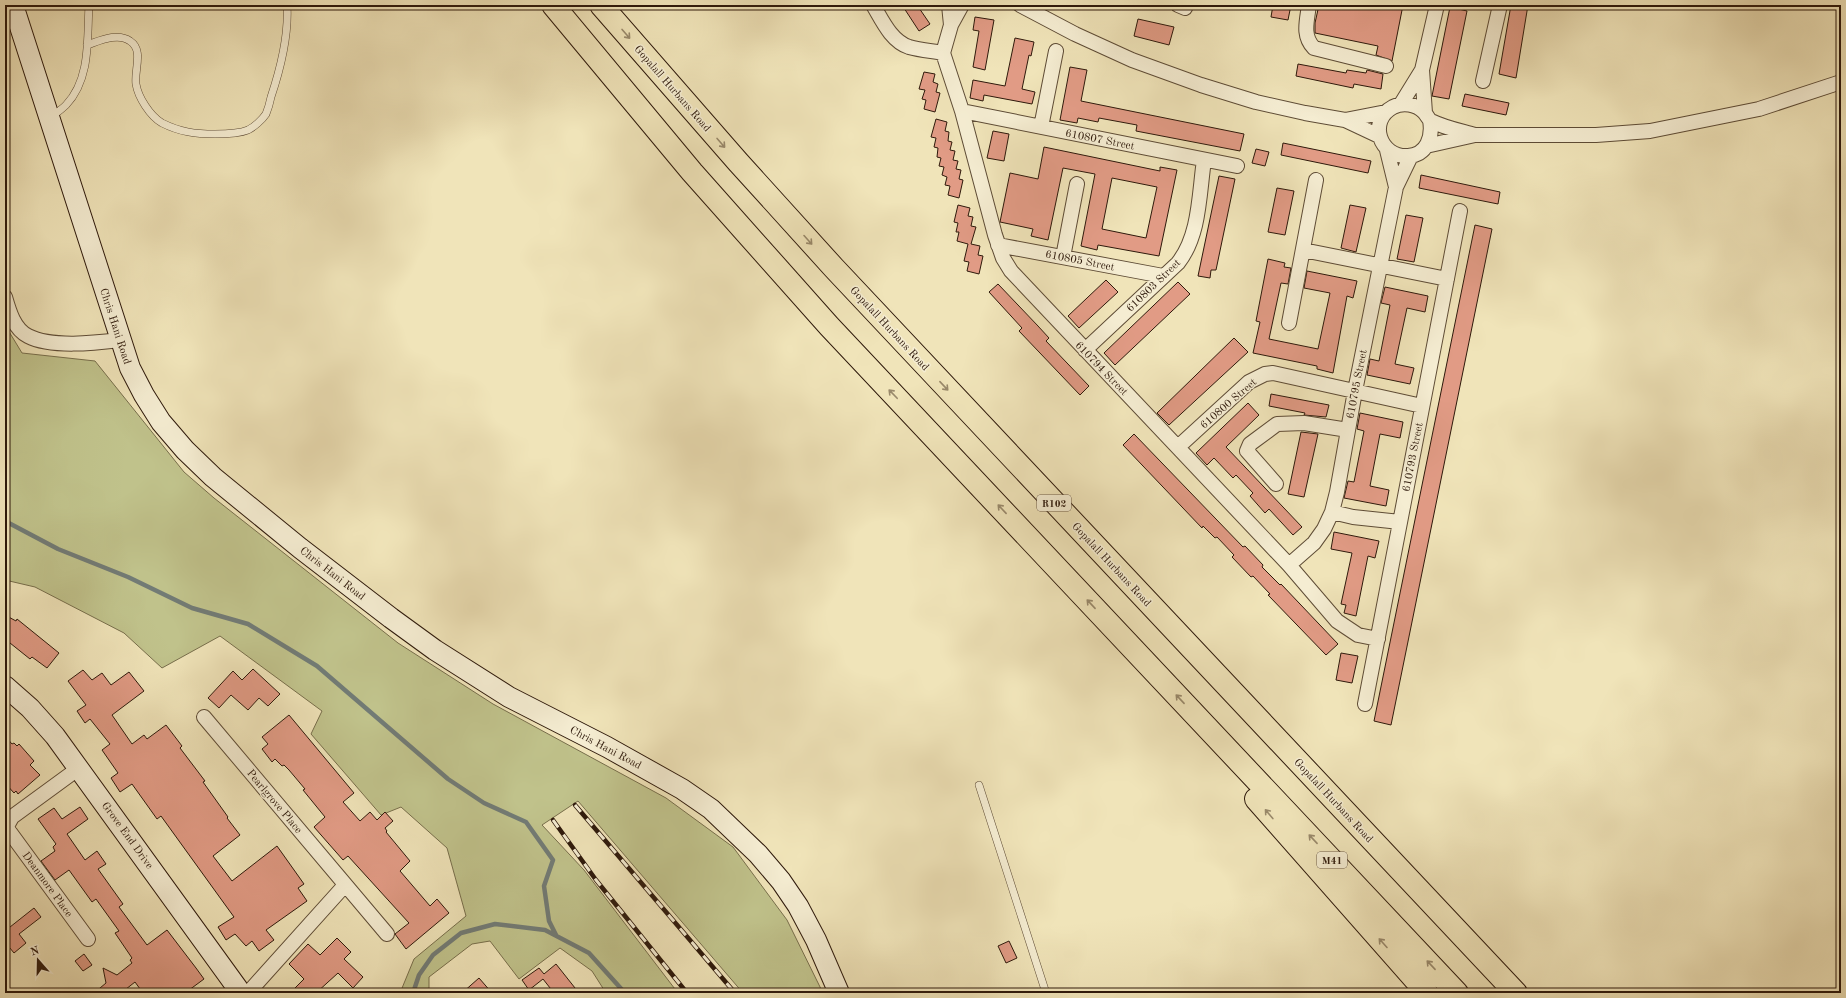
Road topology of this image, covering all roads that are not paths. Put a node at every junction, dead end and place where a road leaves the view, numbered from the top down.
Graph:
1 (13, 5) edge
2 (89, 5) edge
3 (287, 5) edge
4 (553, 5) edge
5 (601, 5) edge
6 (873, 5) edge
7 (949, 5) edge
8 (962, 5) edge
9 (1020, 5) edge
10 (1309, 5) edge
11 (1437, 5) edge
12 (1500, 5) edge
13 (951, 25) junction
14 (87, 45) junction
15 (1056, 51) dead end
16 (943, 53) junction
17 (1386, 66) dead end
18 (1422, 70) junction
19 (1483, 81) dead end
20 (1841, 82) edge
21 (1401, 104) junction
22 (962, 111) junction
23 (1386, 112) junction
24 (1427, 117) junction
25 (50, 118) junction
26 (1345, 120) junction
27 (1041, 127) junction
28 (1379, 136) junction
29 (1475, 136) junction
30 (1426, 146) junction
31 (1387, 150) junction
32 (1411, 156) junction
33 (1204, 160) junction
34 (1238, 166) dead end
35 (1316, 180) dead end
36 (1077, 184) dead end
37 (1396, 187) junction
38 (1460, 211) dead end
39 (998, 245) junction
40 (1303, 250) junction
41 (1063, 257) junction
42 (1379, 266) junction
43 (1163, 276) junction
44 (1447, 279) junction
45 (5, 297) edge
46 (1289, 323) dead end
47 (120, 340) junction
48 (1085, 350) junction
49 (1355, 391) junction
50 (1422, 406) junction
51 (1348, 430) junction
52 (1178, 447) junction
53 (1276, 484) dead end
54 (1332, 512) junction
55 (1400, 522) junction
56 (1289, 565) junction
57 (1378, 639) junction
58 (5, 686) edge
59 (1365, 704) dead end
60 (204, 717) dead end
61 (1206, 727) junction
62 (79, 768) junction
63 (979, 785) dead end
64 (345, 885) junction
65 (387, 934) dead end
66 (88, 939) dead end
67 (241, 993) edge
68 (248, 993) edge
69 (838, 993) edge
70 (1046, 993) edge
71 (1427, 993) edge
72 (1458, 993) edge
73 (1516, 993) edge

1 - 25 street, Chris Hani Road
2 - 14 lane
3 - 14 lane
61 -> 4 highway
5 -> 73 highway, Gopalall Hurbans Road / R102
6 - 16 street
7 - 13 street
8 - 13 street
9 - 26 street
10 - 17 street
11 - 18 street
12 - 19 street
13 - 16 street
14 - 25 lane
15 - 27 street
16 - 22 street, 610794 Street
18 - 21 street
18 - 24 street
20 - 29 street
21 - 23 street
21 - 24 street
22 - 27 street, 610807 Street
22 - 39 street, 610794 Street
23 - 26 street
23 - 28 street
24 - 29 street
24 - 30 street
25 - 47 street, Chris Hani Road
26 - 28 street
27 - 33 street, 610807 Street
28 - 31 street
29 - 30 street
30 - 32 street
31 - 32 street
31 - 37 street
32 - 37 street
33 - 34 street, 610807 Street
33 - 43 street, 610803 Street
35 - 40 street
36 - 41 street
37 - 42 street, 610795 Street
38 - 44 street, 610793 Street
39 - 41 street, 610805 Street
39 - 48 street, 610794 Street
40 - 42 street
40 - 46 street
41 - 43 street, 610805 Street
42 - 44 street
42 - 49 street, 610795 Street
43 - 48 street, 610803 Street
44 - 50 street, 610793 Street
45 - 47 street
47 - 69 street, Chris Hani Road
48 - 52 street, 610794 Street
49 - 50 street, 610800 Street
49 - 51 street, 610795 Street
49 - 52 street, 610800 Street
50 - 55 street, 610793 Street
51 - 53 street
51 - 54 street, 610795 Street
52 - 56 street, 610794 Street
54 - 55 street
54 - 56 street, 610795 Street
55 - 57 street, 610793 Street
56 - 57 street, 610794 Street
57 - 59 street, 610793 Street
58 - 62 street, Grove End Drive
60 - 64 street, Pearlgrove Place
71 -> 61 highway
72 -> 61 highway, M41
62 - 66 street, Deanmore Place
62 - 67 street, Grove End Drive
63 - 70 lane
64 - 65 street, Pearlgrove Place
64 - 68 street

